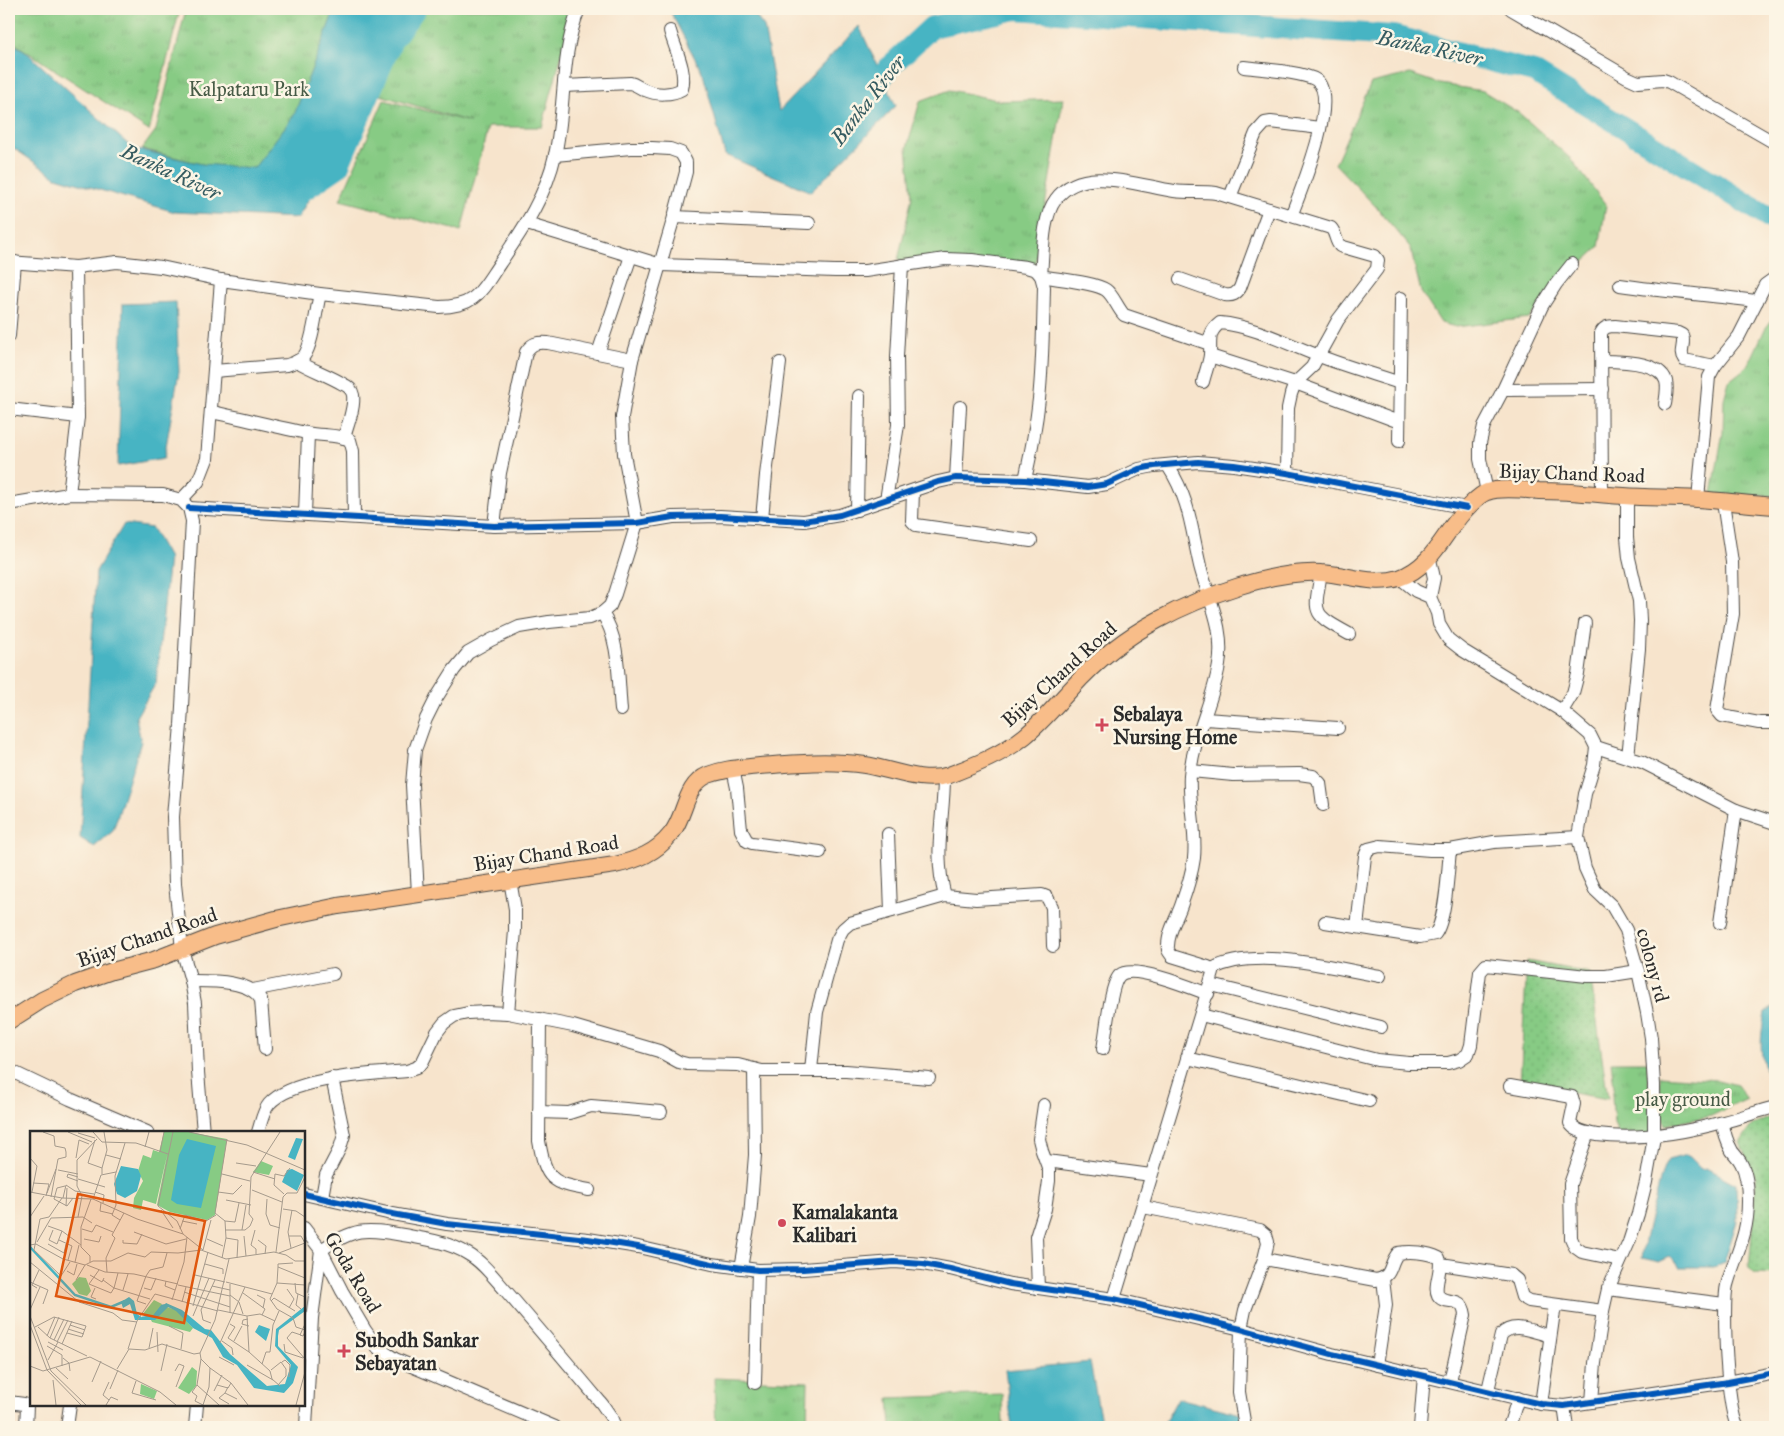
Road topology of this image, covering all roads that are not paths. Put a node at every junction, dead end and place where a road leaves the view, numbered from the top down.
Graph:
1 (579, 9) edge
2 (1512, 9) edge
3 (670, 31) dead end
4 (1244, 67) dead end
5 (564, 86) junction
6 (1320, 128) junction
7 (1775, 144) edge
8 (555, 155) junction
9 (1230, 197) junction
10 (1269, 209) junction
11 (1290, 216) junction
12 (674, 217) junction
13 (809, 223) dead end
14 (527, 224) junction
15 (630, 256) junction
16 (12, 262) edge
17 (1572, 264) dead end
18 (661, 265) junction
19 (902, 265) junction
20 (76, 267) junction
21 (1041, 276) junction
22 (1180, 279) dead end
23 (1775, 279) edge
24 (221, 280) junction
25 (1620, 285) dead end
26 (320, 294) junction
27 (1401, 298) dead end
28 (1757, 301) junction
29 (9, 336) edge
30 (1210, 350) junction
31 (598, 353) junction
32 (1319, 356) junction
33 (632, 360) junction
34 (1602, 361) junction
35 (297, 362) junction
36 (780, 363) dead end
37 (1715, 366) junction
38 (214, 372) junction
39 (1202, 382) dead end
40 (1295, 383) junction
41 (1400, 383) junction
42 (1602, 389) junction
43 (1503, 390) junction
44 (859, 396) dead end
45 (1665, 404) dead end
46 (960, 407) dead end
47 (9, 409) edge
48 (211, 412) junction
49 (78, 418) junction
50 (1400, 422) junction
51 (308, 434) junction
52 (344, 438) junction
53 (1400, 441) dead end
54 (1168, 466) junction
55 (1287, 473) junction
56 (956, 478) junction
57 (1025, 480) junction
58 (913, 491) junction
59 (1487, 492) junction
60 (68, 494) junction
61 (1602, 494) junction
62 (1627, 496) junction
63 (1698, 499) junction
64 (886, 500) junction
65 (1723, 502) junction
66 (9, 504) edge
67 (185, 504) junction
68 (1775, 506) edge
69 (1467, 508) junction
70 (857, 510) junction
71 (305, 514) junction
72 (354, 517) junction
73 (762, 519) junction
74 (637, 522) junction
75 (494, 526) junction
76 (1031, 542) dead end
77 (1430, 559) junction
78 (1321, 573) junction
79 (1400, 578) junction
80 (1209, 597) junction
81 (1430, 597) junction
82 (602, 613) junction
83 (1585, 623) dead end
84 (1349, 634) dead end
85 (621, 710) dead end
86 (1562, 711) junction
87 (1205, 719) junction
88 (1775, 724) edge
89 (1338, 728) dead end
90 (1596, 747) junction
91 (1628, 757) junction
92 (733, 769) junction
93 (1190, 771) junction
94 (944, 777) junction
95 (1323, 805) dead end
96 (1736, 810) junction
97 (1775, 823) edge
98 (888, 834) dead end
99 (1578, 837) junction
100 (1450, 850) junction
101 (820, 852) dead end
102 (510, 880) junction
103 (418, 894) junction
104 (945, 896) junction
105 (891, 911) junction
106 (1325, 922) dead end
107 (1720, 923) dead end
108 (1357, 927) junction
109 (1053, 946) dead end
110 (182, 950) junction
111 (1212, 969) junction
112 (1638, 971) junction
113 (334, 974) dead end
114 (1380, 976) dead end
115 (191, 981) junction
116 (253, 990) junction
117 (1209, 990) junction
118 (508, 1013) junction
119 (1201, 1015) junction
120 (540, 1019) junction
121 (9, 1021) edge
122 (1381, 1027) dead end
123 (265, 1048) dead end
124 (1103, 1049) dead end
125 (1187, 1058) junction
126 (754, 1069) junction
127 (9, 1070) edge
128 (811, 1070) junction
129 (332, 1078) junction
130 (929, 1078) dead end
131 (1510, 1086) dead end
132 (1370, 1100) dead end
133 (1044, 1105) dead end
134 (1775, 1107) edge
135 (540, 1112) junction
136 (661, 1112) dead end
137 (1723, 1123) junction
138 (145, 1131) edge
139 (203, 1131) edge
140 (258, 1131) edge
141 (1588, 1133) junction
142 (1654, 1136) junction
143 (1047, 1161) junction
144 (1151, 1175) junction
145 (589, 1190) dead end
146 (305, 1194) edge
147 (322, 1197) junction
148 (1143, 1207) junction
149 (305, 1229) edge
150 (321, 1250) junction
151 (1264, 1258) junction
152 (1620, 1260) junction
153 (1441, 1264) junction
154 (741, 1268) junction
155 (758, 1270) junction
156 (1383, 1279) junction
157 (310, 1282) edge
158 (1038, 1288) junction
159 (1608, 1289) junction
160 (1114, 1299) junction
161 (1724, 1304) junction
162 (1555, 1305) junction
163 (1603, 1311) junction
164 (1241, 1329) junction
165 (1550, 1336) junction
166 (306, 1364) edge
167 (1378, 1365) junction
168 (1775, 1373) edge
169 (1424, 1375) junction
170 (1450, 1381) junction
171 (1728, 1382) junction
172 (755, 1383) dead end
173 (1488, 1390) junction
174 (1518, 1398) junction
175 (9, 1402) edge
176 (1592, 1402) junction
177 (1541, 1404) junction
178 (70, 1406) edge
179 (197, 1406) edge
180 (1564, 1406) junction
181 (26, 1427) edge
182 (67, 1427) edge
183 (195, 1427) edge
184 (306, 1427) edge
185 (555, 1427) edge
186 (615, 1427) edge
187 (1245, 1427) edge
188 (1420, 1427) edge
189 (1508, 1427) edge
190 (1567, 1427) edge
191 (1738, 1427) edge

1 - 5 street
2 - 7 street
3 - 5 street
4 - 6 street
5 - 8 street
6 - 9 street
6 - 11 street
8 - 12 street
8 - 14 street
9 - 10 street
9 - 21 street
10 - 11 street
10 - 22 street
11 - 32 street
12 - 13 street
12 - 18 street
14 - 15 street
14 - 26 street
15 - 18 street
15 - 31 street
16 - 20 street
16 - 29 street
17 - 43 street
18 - 19 street
18 - 33 street
19 - 21 street
19 - 64 street
20 - 24 street
20 - 49 street
21 - 30 street
21 - 57 street
23 - 28 street
24 - 26 street
24 - 38 street
25 - 28 street
26 - 35 street
27 - 41 street
28 - 37 street
30 - 32 street
30 - 39 street
30 - 40 street
31 - 33 street
31 - 75 street
32 - 40 street
32 - 41 street
33 - 74 street
34 - 37 street
34 - 42 street
34 - 45 street
35 - 38 street
35 - 52 street
36 - 73 street
37 - 63 street
38 - 48 street
40 - 50 street
40 - 55 street
41 - 50 street
42 - 43 street
42 - 61 street
43 - 59 street
44 - 70 street
46 - 56 street
47 - 49 street
48 - 51 street
48 - 67 street
49 - 60 street
50 - 53 street
51 - 52 street
51 - 71 street
52 - 72 street
54 - 55 street
54 - 57 street
54 - 80 street
55 - 69 street
56 - 57 street
56 - 58 street
58 - 64 street
58 - 76 street
59 - 61 main road, Bijay Chand Road
59 - 69 main road, Bijay Chand Road
60 - 66 street
60 - 67 street
61 - 62 main road, Bijay Chand Road
62 - 63 main road, Bijay Chand Road
62 - 91 street
63 - 65 main road, Bijay Chand Road
64 - 70 street
65 - 68 main road, Bijay Chand Road
65 - 88 street
67 - 71 street
67 - 110 street
69 - 77 main road, Bijay Chand Road
70 - 73 street
71 - 72 street
72 - 75 street
73 - 74 street
74 - 75 street
74 - 82 street
77 - 79 main road, Bijay Chand Road
77 - 81 street
78 - 79 main road, Bijay Chand Road
78 - 80 main road, Bijay Chand Road
78 - 84 street
79 - 81 street
80 - 87 street
80 - 94 main road, Bijay Chand Road
81 - 86 street
82 - 85 street
82 - 103 street
83 - 86 street
86 - 90 street
87 - 89 street
87 - 93 street
90 - 91 street
90 - 99 street, colony rd
91 - 96 street
92 - 94 main road, Bijay Chand Road
92 - 101 street
92 - 102 main road, Bijay Chand Road
93 - 95 street
93 - 111 street
94 - 104 street
96 - 97 street
96 - 107 street
98 - 105 street
99 - 100 street
99 - 112 street, colony rd
100 - 108 street
100 - 108 street
102 - 103 main road, Bijay Chand Road
102 - 118 street
103 - 110 main road, Bijay Chand Road
104 - 105 street
104 - 109 street
105 - 128 street
106 - 108 street
110 - 115 street
110 - 121 main road, Bijay Chand Road
111 - 114 street
111 - 117 street
112 - 119 street
112 - 142 street, colony rd
113 - 116 street
115 - 116 street
115 - 139 street
116 - 123 street
117 - 119 street
117 - 122 street
117 - 124 street
118 - 120 street
118 - 129 street
119 - 125 street
120 - 126 street
120 - 135 street
125 - 132 street
125 - 144 street
126 - 128 street
126 - 154 street
127 - 138 street
128 - 130 street
129 - 140 street
129 - 147 street
131 - 141 street
133 - 143 street
134 - 137 street
135 - 136 street
135 - 145 street
137 - 142 street
137 - 161 street
141 - 142 street
141 - 152 street
142 - 152 street, colony rd
143 - 144 street
143 - 158 street
144 - 148 street
146 - 147 street
147 - 154 street
148 - 151 street
148 - 160 street
149 - 150 street, Goda Road
150 - 157 street
150 - 185 street, Goda Road
150 - 186 street
151 - 156 street
151 - 164 street
152 - 159 street, colony rd
153 - 156 street
153 - 162 street
153 - 170 street
154 - 155 street
155 - 158 street
155 - 172 street
156 - 167 street
157 - 166 street
158 - 160 street
159 - 161 street
159 - 163 street, colony rd
160 - 164 street
161 - 171 street
162 - 163 street
162 - 165 street
163 - 176 street, colony rd
164 - 167 street
164 - 187 street
165 - 173 street
165 - 177 street
166 - 184 street
167 - 169 street
168 - 171 street
169 - 170 street
169 - 188 street
170 - 173 street
171 - 176 street
171 - 191 street
173 - 174 street
174 - 177 street
174 - 189 street
175 - 181 street
176 - 180 street
177 - 180 street
178 - 182 street
179 - 183 street
180 - 190 street

